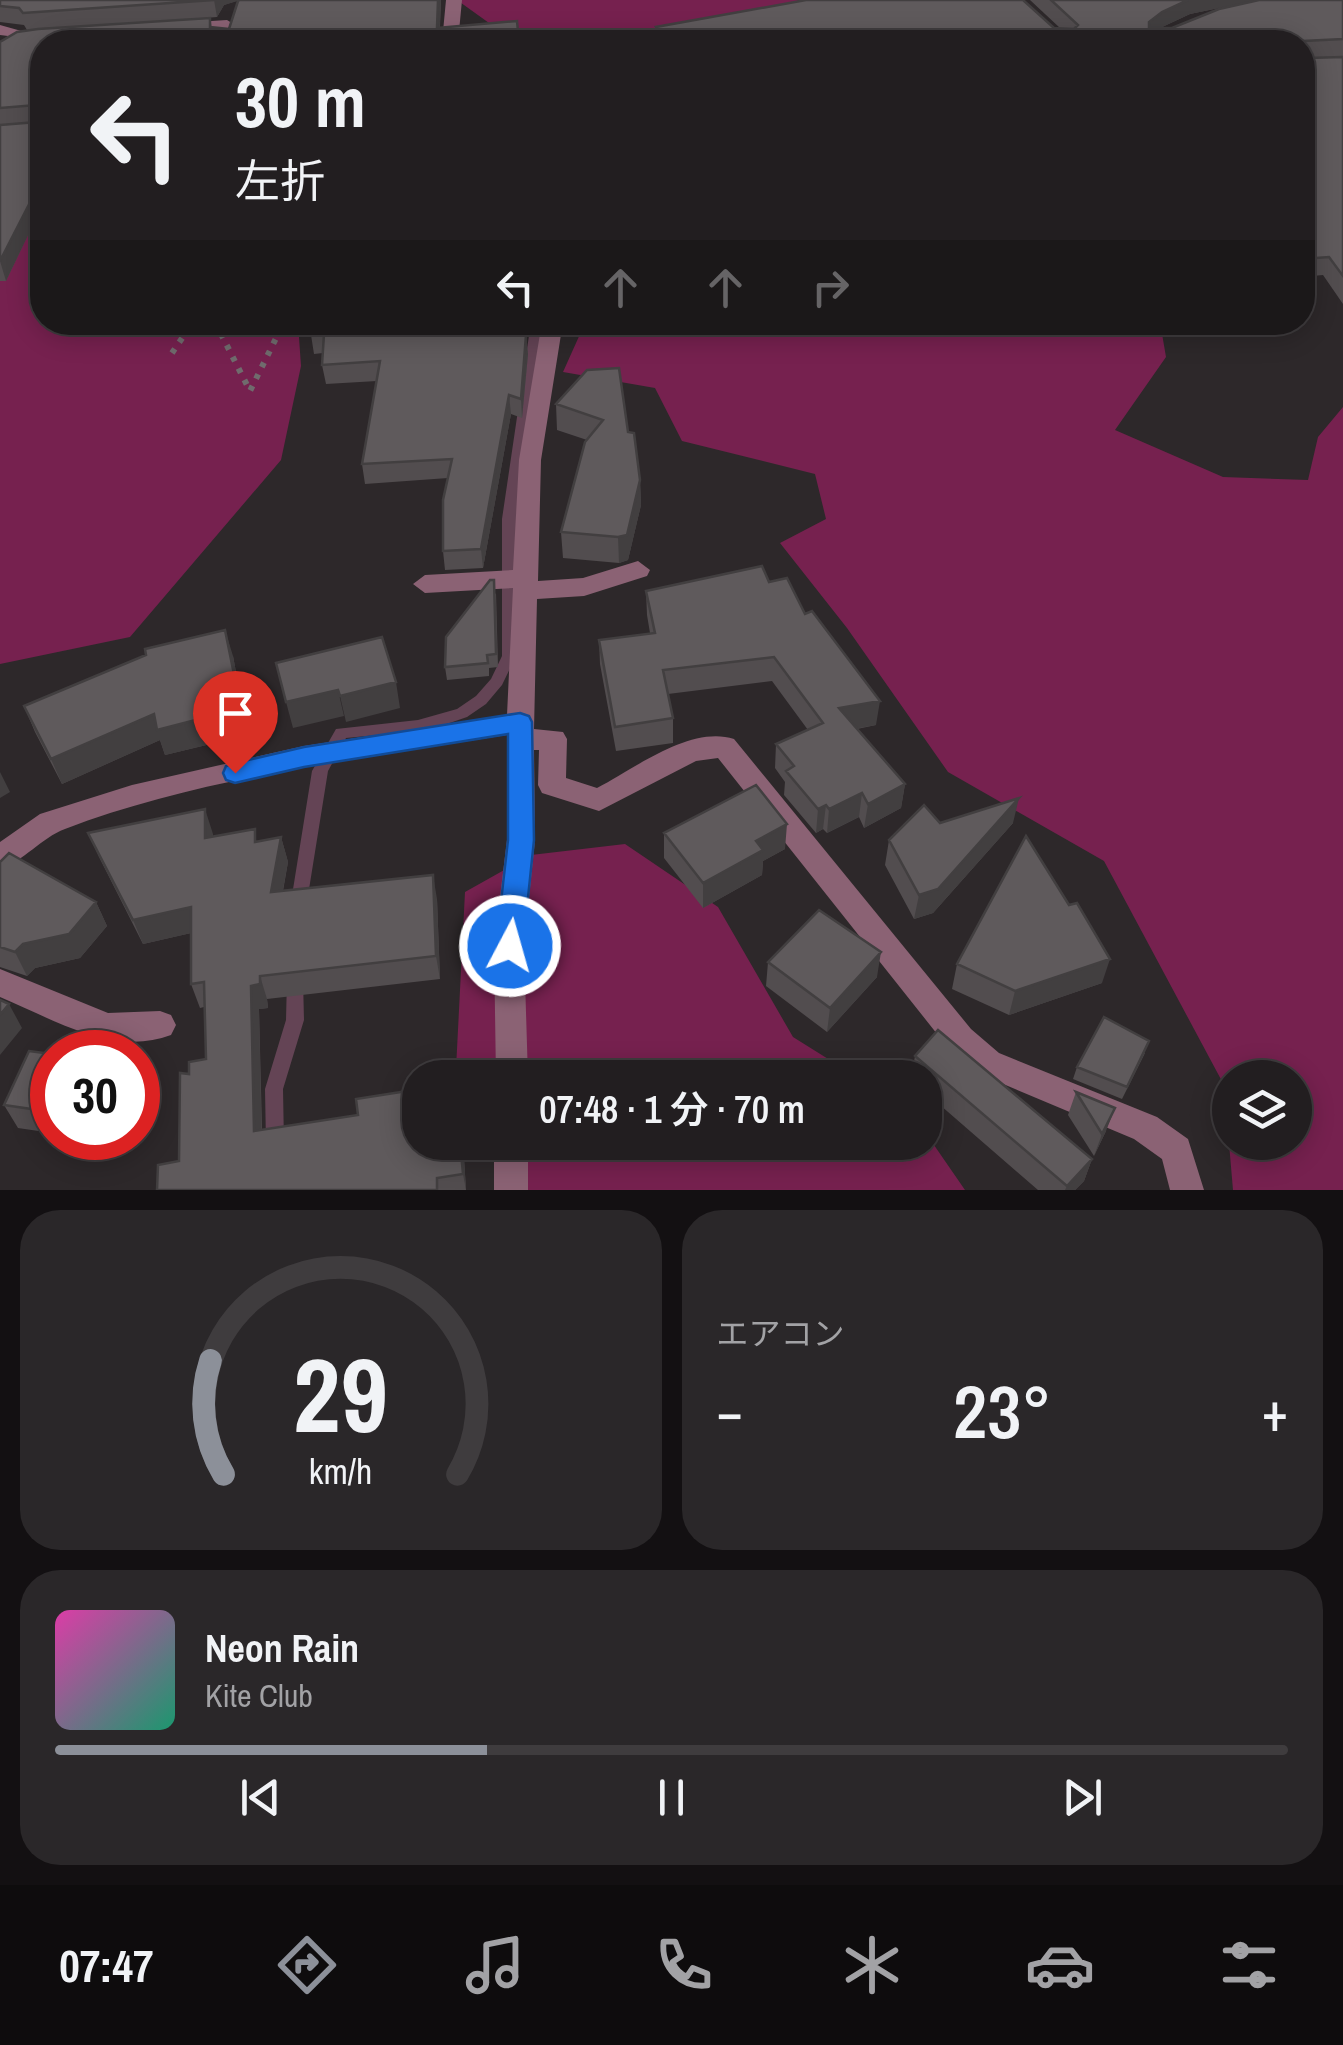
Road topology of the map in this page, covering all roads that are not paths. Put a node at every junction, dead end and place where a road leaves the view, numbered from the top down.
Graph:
1 (454, 0) edge
2 (228, 27) edge
3 (170, 29) edge
4 (0, 30) edge
5 (451, 30) edge
6 (30, 39) edge
7 (16, 40) junction
8 (0, 54) edge
9 (550, 335) edge
10 (638, 570) dead end
11 (425, 584) dead end
12 (528, 585) junction
13 (520, 731) junction
14 (0, 857) edge
15 (0, 982) edge
16 (160, 1025) dead end
17 (512, 1060) edge
18 (511, 1160) edge
19 (511, 1190) edge
20 (1187, 1190) edge

1 - 5 street
2 - 3 street
4 - 7 street
6 - 7 street
7 - 8 street
9 - 12 street
10 - 12 street
11 - 12 street
12 - 13 street
13 - 14 street
13 - 17 street
13 - 20 street
15 - 16 street
18 - 19 street

